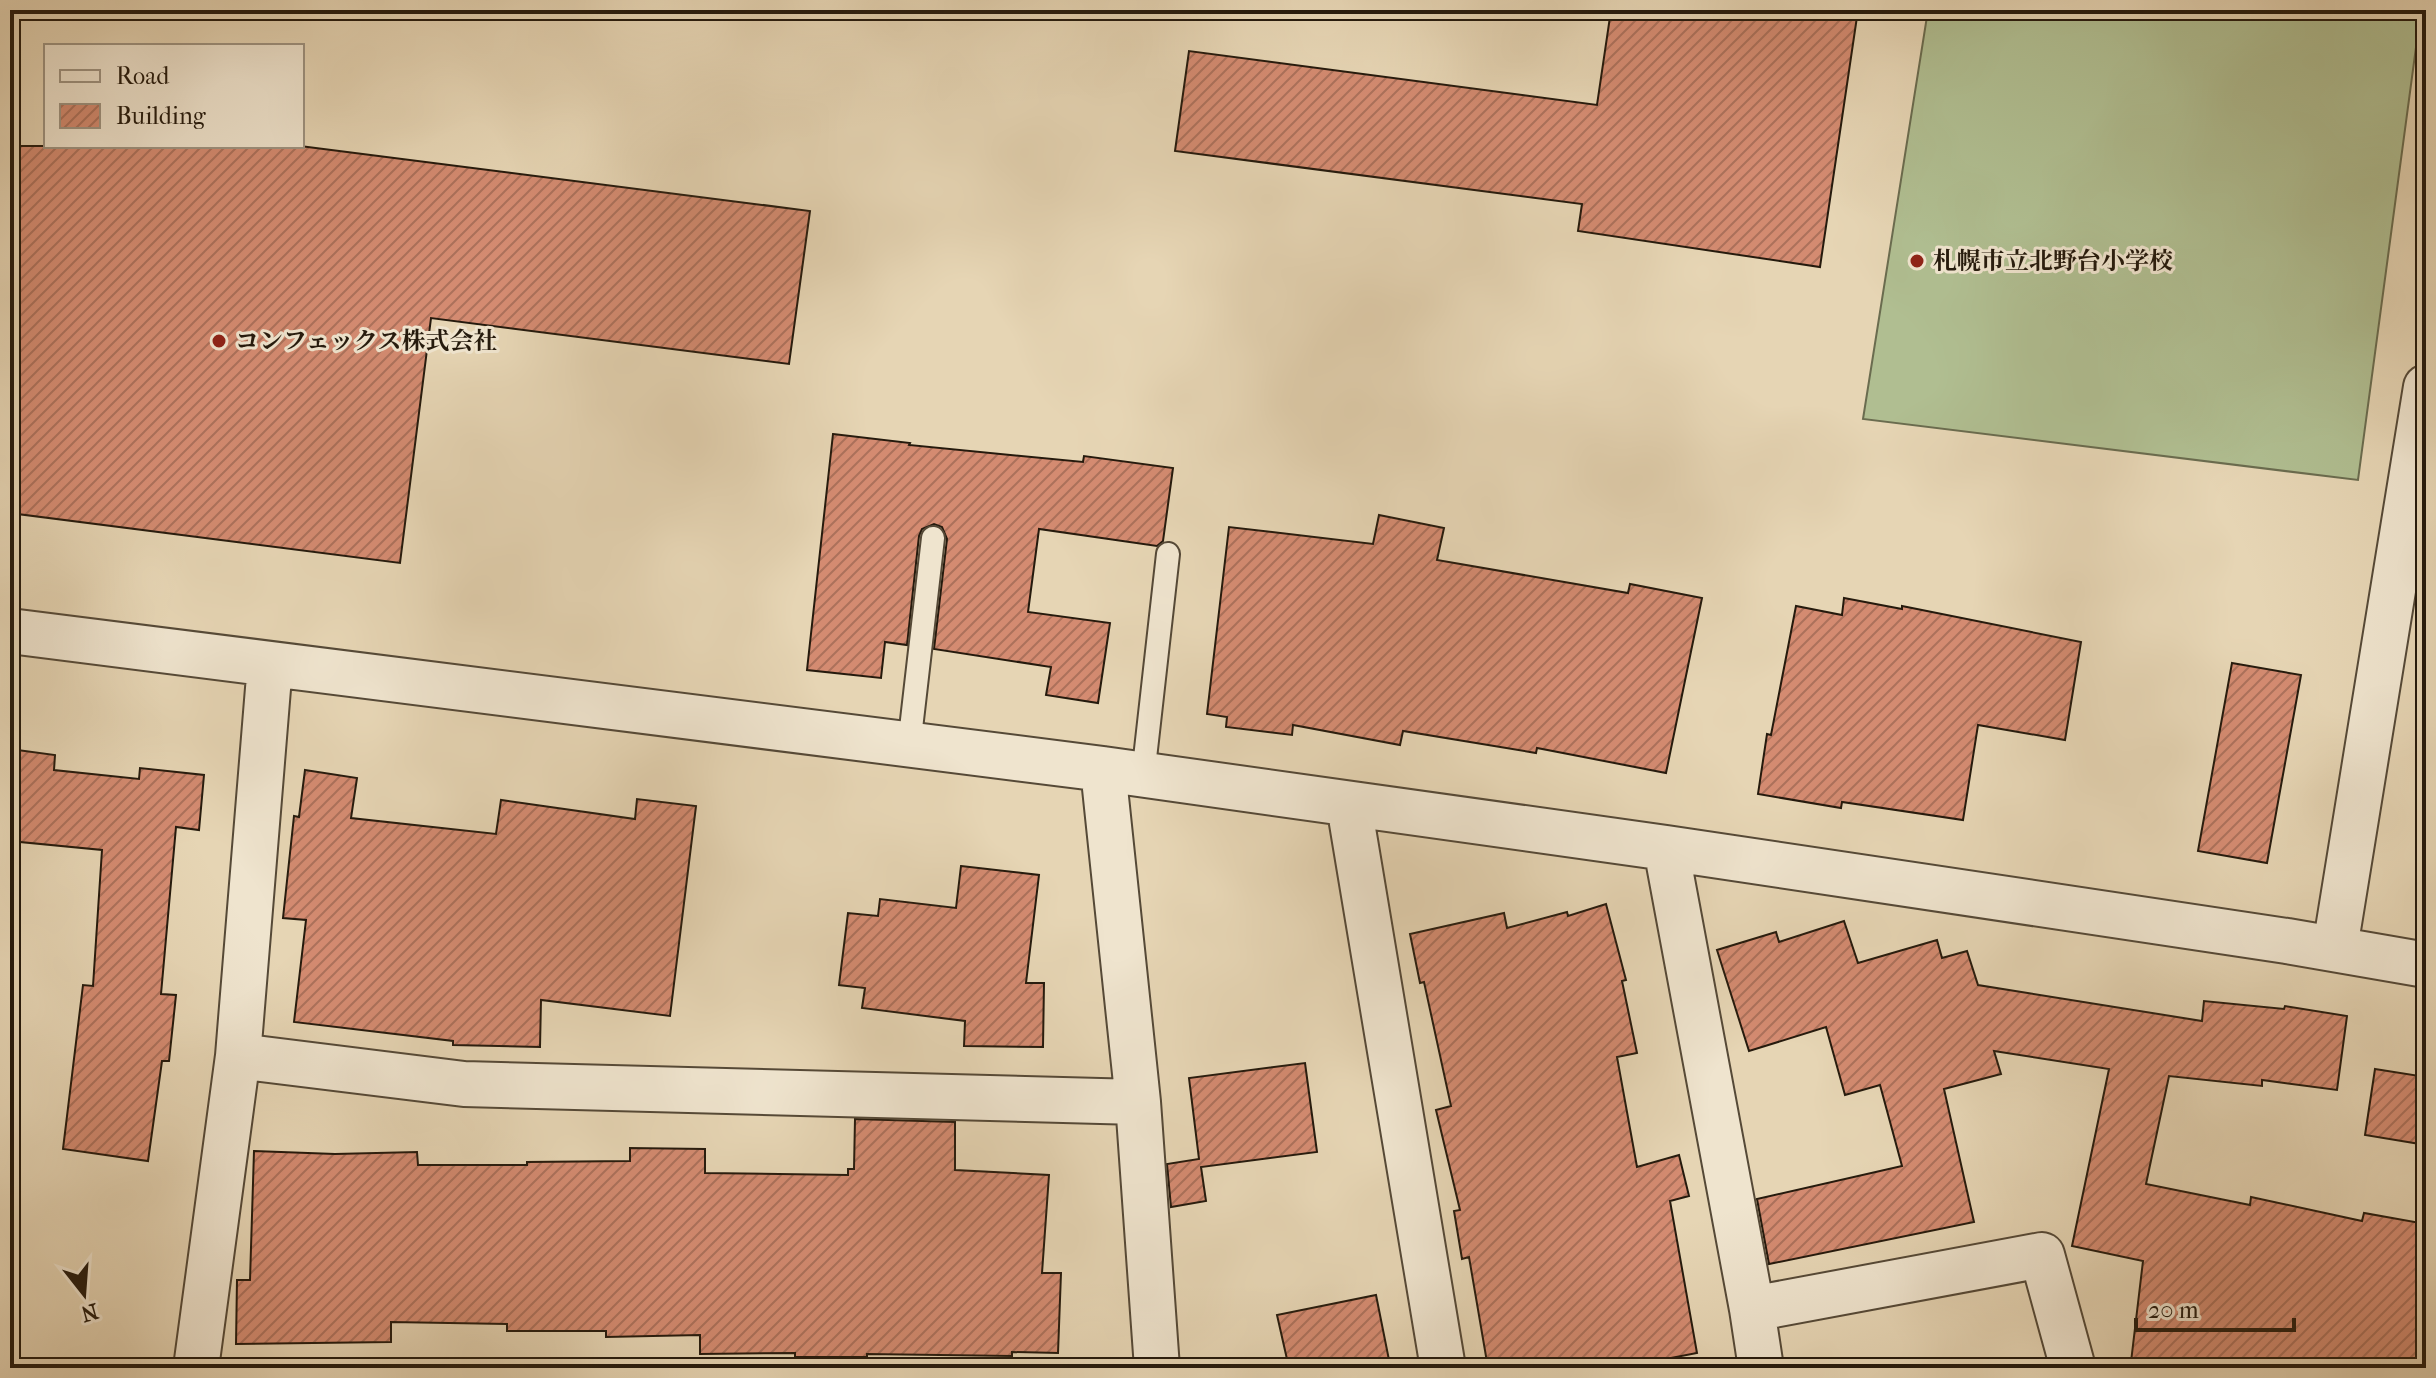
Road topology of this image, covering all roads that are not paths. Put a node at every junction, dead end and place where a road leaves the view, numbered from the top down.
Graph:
1 (2426, 387) edge
2 (933, 538) dead end
3 (1168, 554) dead end
4 (10, 631) edge
5 (270, 664) junction
6 (909, 746) junction
7 (1123, 772) junction
8 (1349, 805) junction
9 (1666, 848) junction
10 (2335, 948) junction
11 (2426, 965) edge
12 (238, 1056) junction
13 (1138, 1102) junction
14 (1752, 1309) junction
15 (196, 1368) edge
16 (1157, 1368) edge
17 (1443, 1368) edge
18 (1761, 1368) edge
19 (2073, 1368) edge

1 - 10 street
2 - 6 lane
3 - 7 lane
4 - 5 street
5 - 6 street
5 - 12 street
6 - 7 street
7 - 8 street
7 - 13 street
8 - 9 street
8 - 17 street
9 - 10 street
9 - 14 street
10 - 11 street
12 - 13 street
12 - 15 street
13 - 16 street
14 - 18 street
14 - 19 street

